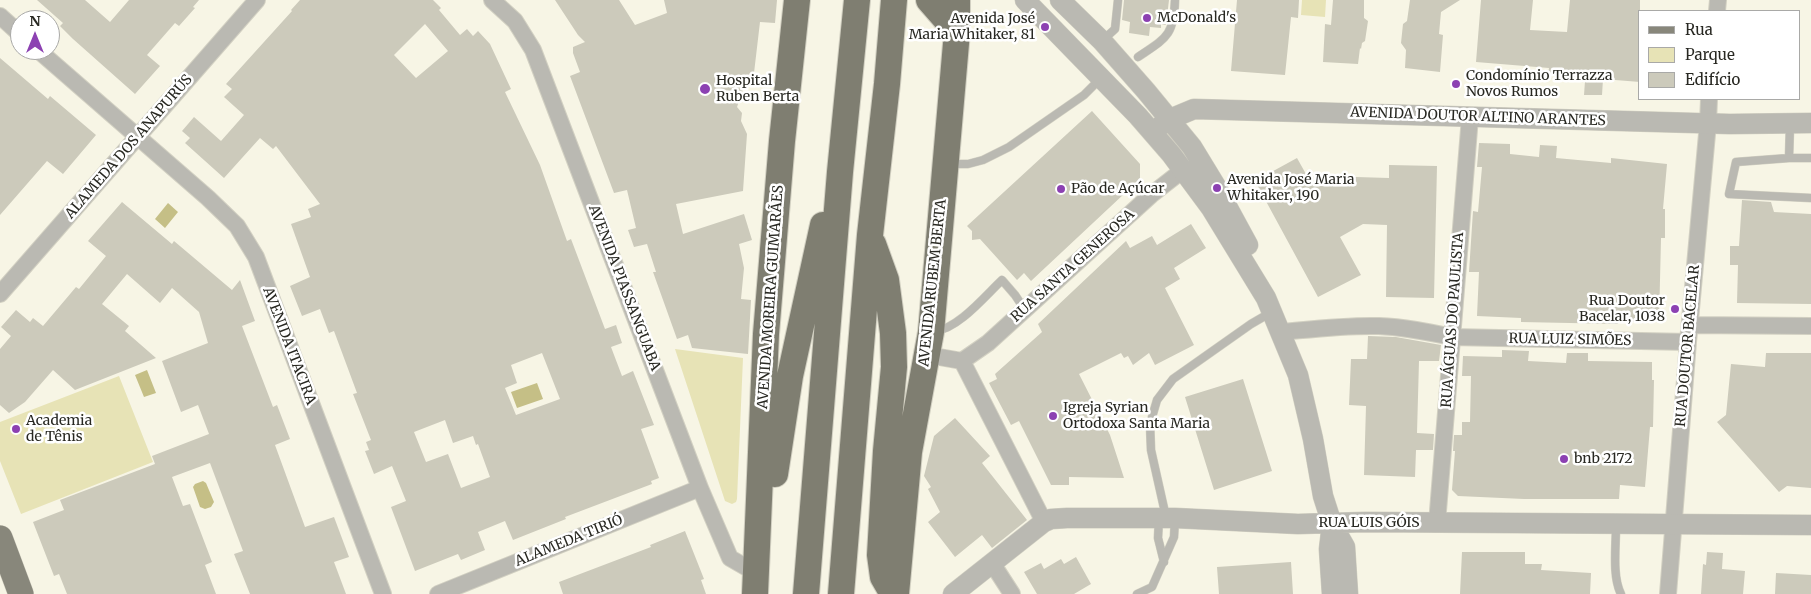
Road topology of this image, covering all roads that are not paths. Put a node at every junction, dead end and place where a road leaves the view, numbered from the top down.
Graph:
1 (257, 0) edge
2 (492, 0) edge
3 (857, 0) edge
4 (894, 0) edge
5 (929, 0) edge
6 (957, 0) edge
7 (1025, 0) edge
8 (1060, 0) edge
9 (1118, 0) edge
10 (1175, 0) edge
11 (800, 3) edge
12 (0, 16) edge
13 (10, 25) edge
14 (957, 32) junction
15 (1102, 41) junction
16 (1138, 57) dead end
17 (49, 60) edge
18 (1101, 78) junction
19 (1709, 100) edge
20 (1470, 117) junction
21 (1170, 119) junction
22 (1708, 123) junction
23 (1790, 123) junction
24 (1811, 123) edge
25 (1152, 132) junction
26 (137, 137) junction
27 (1789, 158) junction
28 (1811, 158) edge
29 (945, 163) junction
30 (1183, 170) junction
31 (840, 172) junction
32 (1811, 198) edge
33 (870, 235) junction
34 (0, 294) edge
35 (1269, 305) junction
36 (1026, 310) junction
37 (1690, 325) junction
38 (1811, 326) edge
39 (1281, 332) junction
40 (1452, 337) junction
41 (1688, 342) junction
42 (929, 343) junction
43 (962, 361) junction
44 (700, 488) junction
45 (1167, 518) junction
46 (1044, 522) junction
47 (1437, 523) junction
48 (1332, 524) junction
49 (1616, 524) junction
50 (1674, 524) junction
51 (1811, 525) edge
52 (0, 538) edge
53 (1164, 562) junction
54 (992, 563) junction
55 (757, 587) edge
56 (21, 594) edge
57 (384, 594) edge
58 (438, 594) edge
59 (806, 594) edge
60 (841, 594) edge
61 (894, 594) edge
62 (953, 594) edge
63 (1012, 594) edge
64 (1137, 594) edge
65 (1332, 594) edge
66 (1348, 594) edge
67 (1621, 594) edge
68 (1668, 594) edge

1 - 26 street, ALAMEDA DOS ANAPURÚS
2 - 44 street, AVENIDA PIASSANGUABA
3 - 31 highway
4 - 33 highway
5 - 14 highway
6 - 14 highway, AVENIDA RUBEM BERTA
7 - 18 street
8 - 15 street
9 - 15 lane
10 - 16 lane
11 - 55 highway, AVENIDA MOREIRA GUIMARÃES
12 - 13 street
14 - 29 highway, AVENIDA RUBEM BERTA
15 - 21 street
17 - 26 street, AVENIDA ITACIRA
18 - 25 street
18 - 29 lane
19 - 22 street, RUA DOUTOR BACELAR
20 - 21 street, AVENIDA DOUTOR ALTINO ARANTES
20 - 22 street, AVENIDA DOUTOR ALTINO ARANTES
20 - 40 street, RUA ÁGUAS DO PAULISTA
21 - 25 street, AVENIDA DOUTOR ALTINO ARANTES
21 - 35 street
22 - 23 street, AVENIDA DOUTOR ALTINO ARANTES
22 - 37 street, RUA DOUTOR BACELAR
23 - 24 street, AVENIDA DOUTOR ALTINO ARANTES
23 - 27 lane
25 - 30 street
26 - 34 street, ALAMEDA DOS ANAPURÚS
26 - 57 street, AVENIDA ITACIRA
27 - 28 lane
27 - 32 lane
29 - 42 highway, AVENIDA RUBEM BERTA
30 - 35 street
30 - 36 street, RUA SANTA GENEROSA
31 - 55 highway
31 - 59 highway
33 - 60 highway
33 - 61 highway
35 - 39 street
35 - 45 lane
36 - 42 lane
36 - 43 street, RUA SANTA GENEROSA
37 - 38 street
37 - 41 street, RUA DOUTOR BACELAR
39 - 40 street, RUA LUIZ SIMÕES
39 - 48 street
40 - 41 street, RUA LUIZ SIMÕES
40 - 47 street, RUA ÁGUAS DO PAULISTA
41 - 50 street, RUA DOUTOR BACELAR
42 - 43 street
42 - 61 highway, AVENIDA RUBEM BERTA
43 - 46 street
44 - 55 street, AVENIDA PIASSANGUABA
44 - 58 street, ALAMEDA TIRIÓ
45 - 46 street, RUA LUIS GÓIS
45 - 48 street, RUA LUIS GÓIS
45 - 53 lane
45 - 53 lane
46 - 54 street, RUA LUIS GÓIS
47 - 48 street, RUA LUIS GÓIS
47 - 49 street, RUA LUIS GÓIS
48 - 65 street
48 - 66 street
49 - 50 street, RUA LUIS GÓIS
49 - 67 lane
50 - 51 street, RUA LUIS GÓIS
50 - 68 street, RUA DOUTOR BACELAR
52 - 56 main road
53 - 64 lane
54 - 62 street, RUA LUIS GÓIS
54 - 63 street

